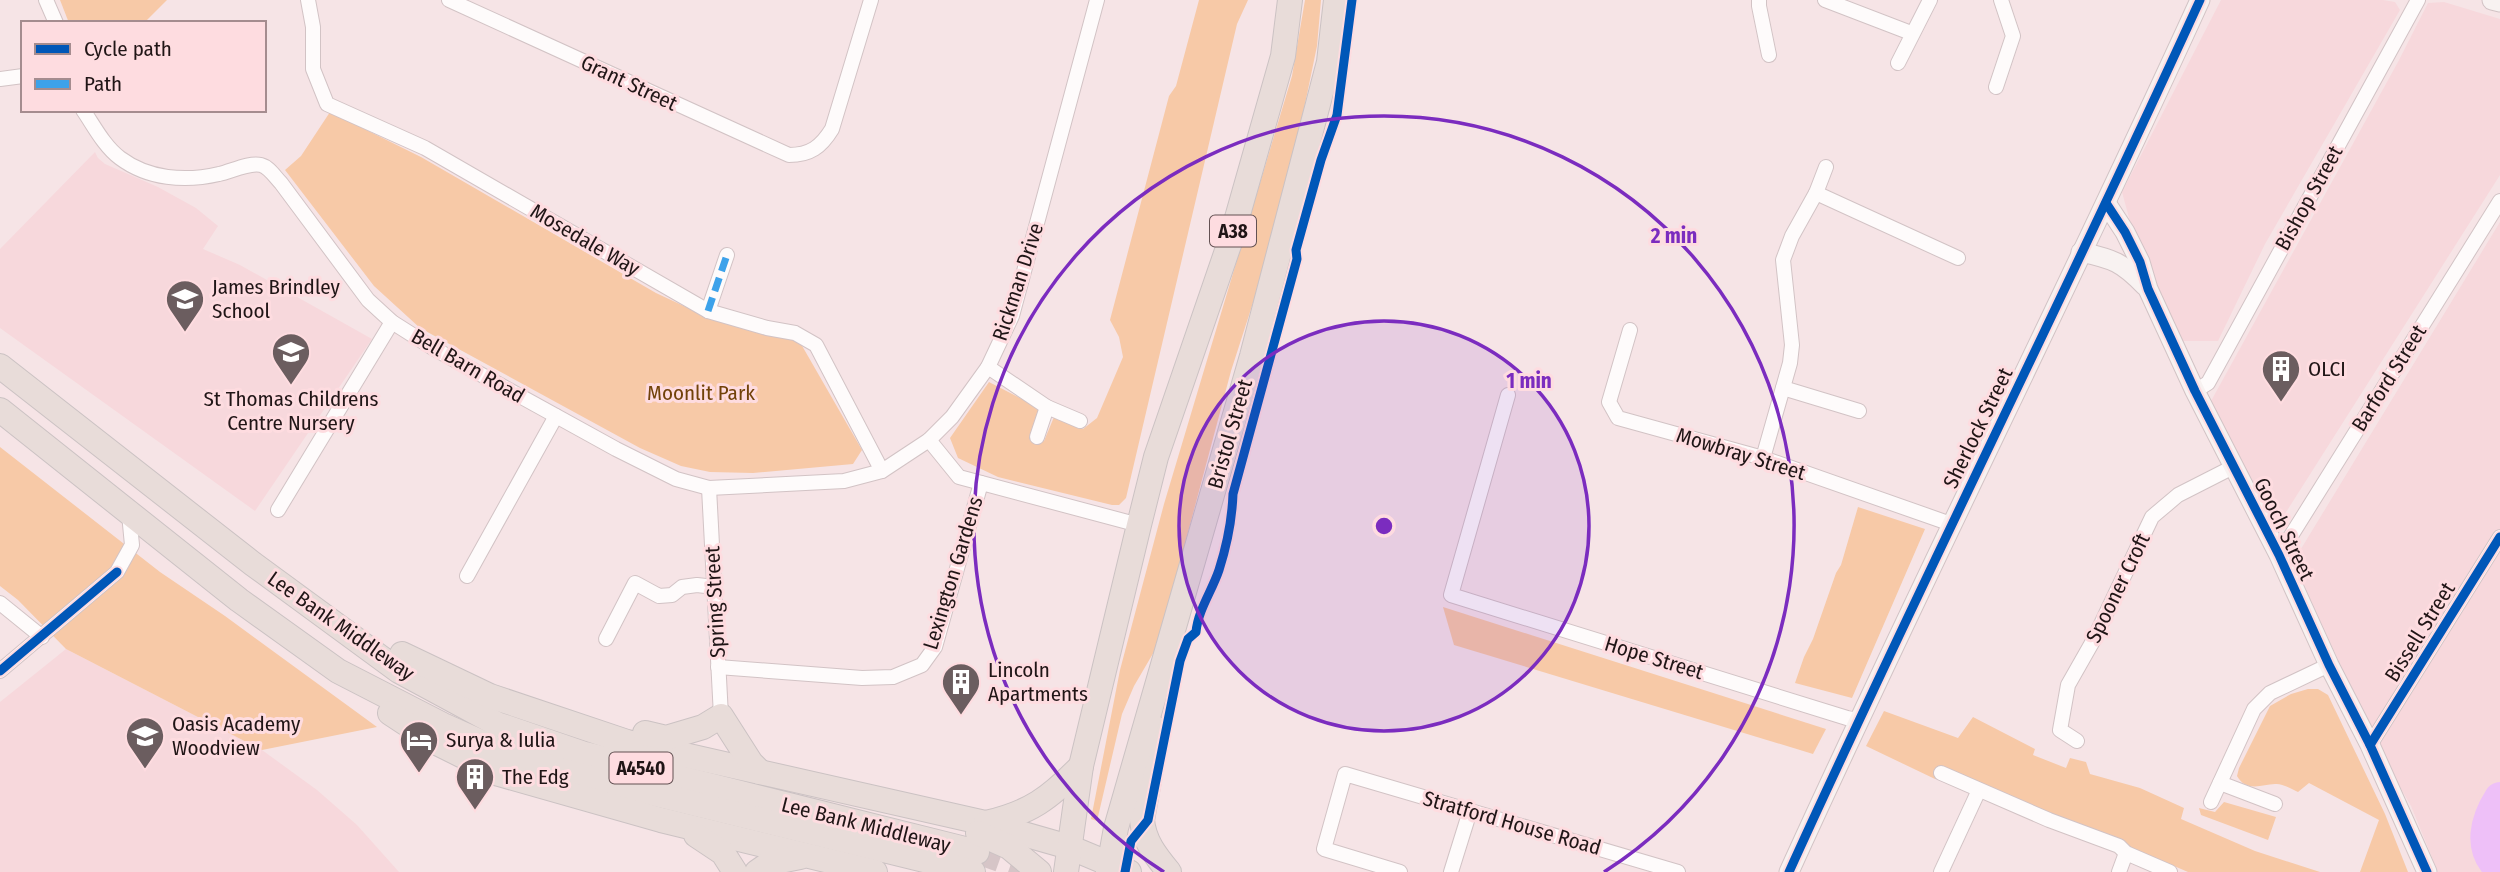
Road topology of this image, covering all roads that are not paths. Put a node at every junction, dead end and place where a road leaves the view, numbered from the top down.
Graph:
1 (46, 0) edge
2 (308, 0) edge
3 (449, 0) edge
4 (872, 0) edge
5 (1097, 0) edge
6 (1290, 0) edge
7 (1336, 0) edge
8 (1759, 0) edge
9 (1825, 0) edge
10 (1930, 0) edge
11 (2001, 0) edge
12 (2200, 0) edge
13 (2418, 0) edge
14 (2492, 0) edge
15 (2500, 2) edge
16 (55, 21) edge
17 (1912, 33) junction
18 (1769, 55) dead end
19 (1898, 63) dead end
20 (21, 76) edge
21 (0, 79) edge
22 (1996, 87) dead end
23 (84, 112) edge
24 (1826, 167) dead end
25 (1816, 193) junction
26 (2500, 201) edge
27 (2106, 203) junction
28 (2081, 251) junction
29 (727, 255) dead end
30 (1958, 258) dead end
31 (2148, 289) junction
32 (708, 312) junction
33 (392, 322) junction
34 (1630, 330) dead end
35 (0, 366) edge
36 (988, 368) junction
37 (1783, 388) junction
38 (2195, 391) junction
39 (1508, 395) dead end
40 (1048, 407) junction
41 (0, 410) edge
42 (1859, 411) dead end
43 (556, 416) junction
44 (1080, 421) dead end
45 (1037, 437) dead end
46 (929, 440) junction
47 (1763, 458) junction
48 (2233, 467) junction
49 (882, 471) junction
50 (981, 483) junction
51 (709, 488) junction
52 (278, 510) dead end
53 (129, 514) junction
54 (1951, 524) junction
55 (1139, 525) junction
56 (2500, 537) edge
57 (2279, 555) junction
58 (467, 576) dead end
59 (714, 587) junction
60 (0, 603) edge
61 (332, 620) junction
62 (42, 636) junction
63 (606, 639) dead end
64 (2329, 665) junction
65 (718, 667) junction
66 (0, 671) edge
67 (338, 671) junction
68 (1156, 686) junction
69 (490, 696) junction
70 (721, 716) junction
71 (1858, 720) junction
72 (2077, 741) dead end
73 (2370, 745) junction
74 (1081, 766) junction
75 (760, 772) junction
76 (1941, 773) dead end
77 (2220, 783) junction
78 (1979, 790) junction
79 (2211, 802) dead end
80 (2274, 804) dead end
81 (905, 806) junction
82 (1470, 811) junction
83 (985, 823) junction
84 (683, 826) junction
85 (1069, 847) junction
86 (1009, 848) junction
87 (2126, 853) junction
88 (808, 856) junction
89 (975, 862) edge
90 (1635, 866) edge
91 (1112, 870) edge
92 (736, 872) edge
93 (757, 872) edge
94 (875, 872) edge
95 (1014, 872) edge
96 (1039, 872) edge
97 (1066, 872) edge
98 (1083, 872) edge
99 (1169, 872) edge
100 (1400, 872) edge
101 (1451, 872) edge
102 (1678, 872) edge
103 (1789, 872) edge
104 (1941, 872) edge
105 (2119, 872) edge
106 (2170, 872) edge
107 (2427, 872) edge

1 - 16 street
2 - 32 street, Mosedale Way
3 - 4 street, Grant Street
5 - 36 street, Rickman Drive
6 - 55 highway, A38
7 - 68 highway, Bristol Street / A38
8 - 18 street
9 - 17 street
10 - 17 street
11 - 22 street
12 - 27 street, Sherlock Street
13 - 38 street, Bishop Street
14 - 15 street
17 - 19 street
20 - 21 street
23 - 33 street, Bell Barn Road
24 - 25 street
25 - 30 street
25 - 37 street
26 - 57 street, Barford Street
27 - 28 street, Sherlock Street
27 - 31 street, Gooch Street
28 - 31 street, Gooch Street
28 - 54 street, Sherlock Street
29 - 32 street
31 - 38 street, Gooch Street
32 - 49 street, Mosedale Way
33 - 43 street, Bell Barn Road
33 - 52 street
34 - 47 street, Mowbray Street
35 - 61 highway, Lee Bank Middleway / A4540
36 - 40 street
36 - 46 street, Rickman Drive
37 - 42 street
37 - 47 street
38 - 48 street, Gooch Street
39 - 71 street, Hope Street
40 - 44 street
40 - 45 street
41 - 53 highway, Lee Bank Middleway / A4540
43 - 51 street, Bell Barn Road
43 - 58 street
46 - 49 street, Bell Barn Road
46 - 50 street
47 - 54 street, Mowbray Street
48 - 57 street, Gooch Street
48 - 72 street, Spooner Croft
49 - 51 street, Bell Barn Road
50 - 55 street
50 - 65 street, Lexington Gardens
51 - 59 street, Spring Street
53 - 62 street
53 - 67 highway, Lee Bank Middleway / A4540
54 - 71 street, Sherlock Street
55 - 74 highway, A38
56 - 73 street, Bissell Street
57 - 64 street, Gooch Street
59 - 63 street
59 - 65 street, Spring Street
60 - 62 street
61 - 69 highway
61 - 89 highway, Lee Bank Middleway / A4540
62 - 66 street
64 - 73 street, Gooch Street
64 - 77 street
65 - 70 street, Spring Street
67 - 84 highway
67 - 89 highway, Lee Bank Middleway / A4540
68 - 91 highway, Bristol Street / A38
68 - 99 highway
69 - 70 highway
69 - 75 highway
70 - 75 highway
71 - 103 street, Sherlock Street
73 - 107 street, Gooch Street
74 - 83 highway
74 - 85 highway, A38
75 - 81 highway
76 - 78 street
77 - 79 street
77 - 80 street
78 - 87 street
78 - 104 street
81 - 83 highway
81 - 86 highway
82 - 90 street, Stratford House Road
82 - 100 street, Stratford House Road
82 - 101 street
83 - 85 highway
84 - 88 highway
84 - 92 highway
85 - 91 highway
85 - 97 highway, A38
85 - 98 highway
86 - 95 highway
86 - 96 highway
87 - 105 street
87 - 106 street
88 - 93 highway
88 - 94 highway
90 - 102 street, Stratford House Road

